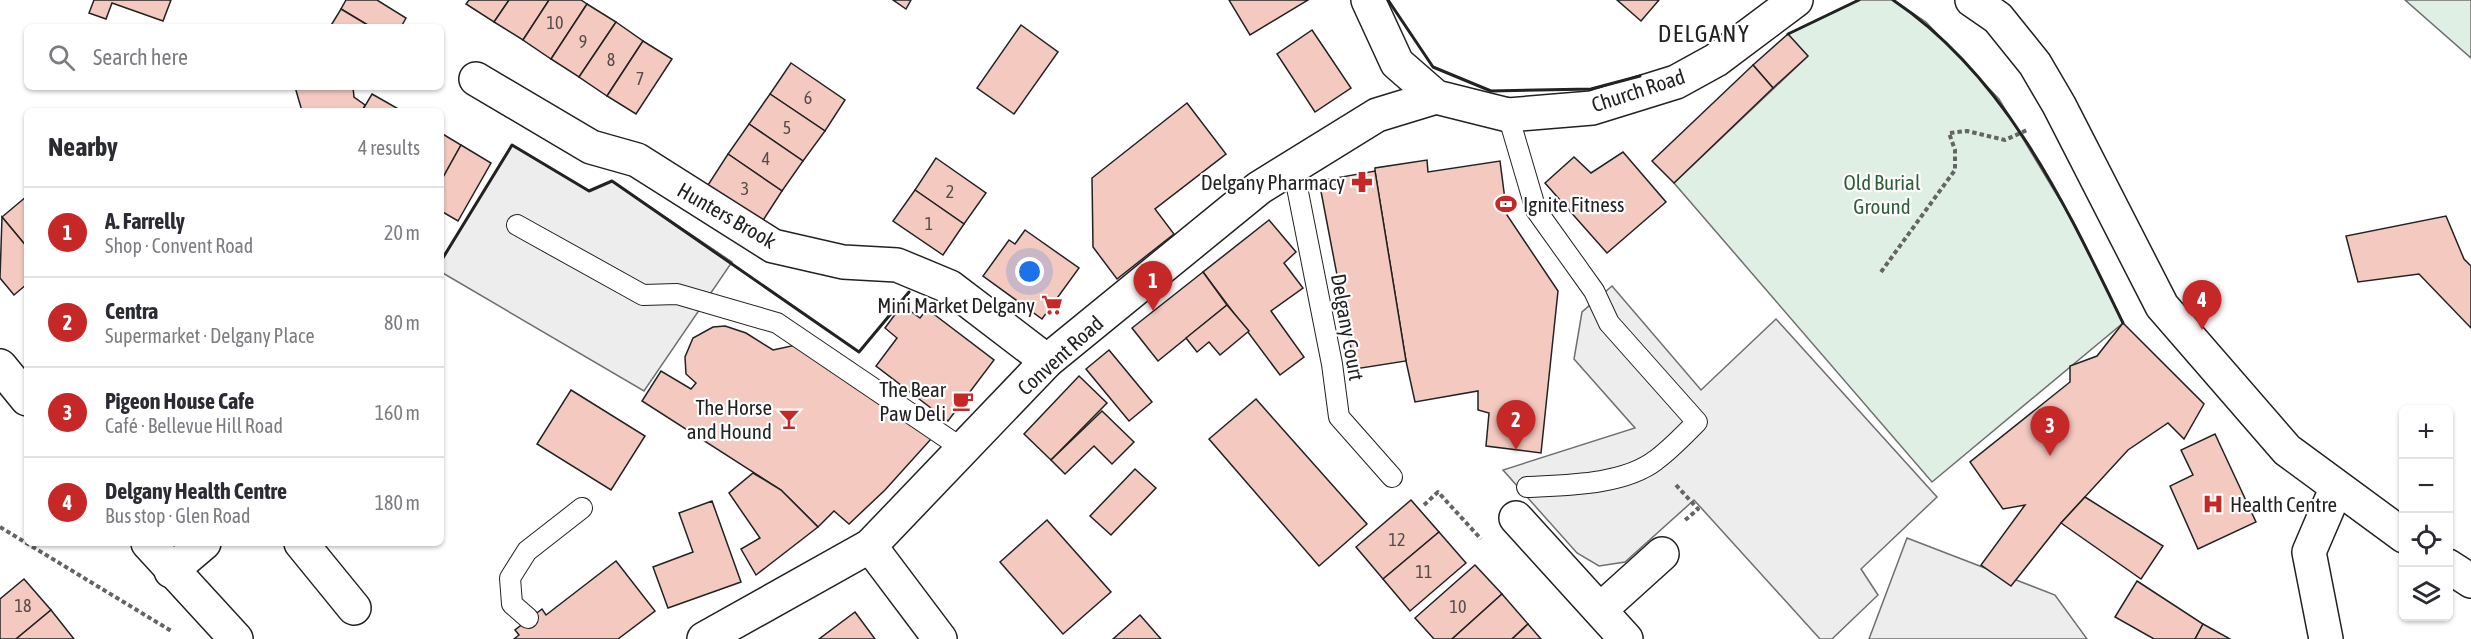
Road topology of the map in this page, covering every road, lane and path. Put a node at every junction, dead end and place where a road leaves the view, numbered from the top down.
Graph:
1 (1368, 0) edge
2 (1796, 0) edge
3 (1990, 6) edge
4 (476, 79) dead end
5 (1436, 97) junction
6 (1508, 114) junction
7 (2005, 140) dead end
8 (1293, 167) junction
9 (517, 225) dead end
10 (1881, 272) dead end
11 (1047, 361) junction
12 (0, 366) edge
13 (24, 395) edge
14 (963, 449) junction
15 (1655, 461) junction
16 (1392, 477) dead end
17 (1527, 487) dead end
18 (2336, 489) junction
19 (1424, 505) dead end
20 (582, 508) dead end
21 (1516, 518) joint
22 (0, 527) edge
23 (2399, 533) edge
24 (24, 542) edge
25 (31, 546) edge
26 (150, 546) edge
27 (200, 546) edge
28 (303, 546) edge
29 (870, 546) junction
30 (1662, 554) joint
31 (2450, 567) edge
32 (171, 571) junction
33 (2471, 580) edge
34 (354, 608) dead end
35 (1600, 610) junction
36 (528, 618) dead end
37 (175, 633) dead end
38 (236, 639) edge
39 (704, 639) edge
40 (940, 639) edge
41 (1626, 639) edge
42 (2326, 639) edge

1 - 5 street, Church Road
2 - 6 street, Church Road
3 - 18 street
4 - 11 street, Hunters Brook
5 - 6 street, Church Road
5 - 8 street, Convent Road
6 - 15 lane
7 - 10 path
8 - 11 street, Convent Road
8 - 16 lane, Delgany Court
9 - 14 lane
11 - 14 street, Convent Road
12 - 13 street
14 - 29 street, Convent Road
15 - 17 lane
15 - 30 path
18 - 23 street
18 - 42 street
19 - 21 path
20 - 36 lane
21 - 35 street
22 - 24 path
25 - 37 path
26 - 32 street
27 - 32 street
28 - 34 street
29 - 39 street, Convent Road
29 - 40 street
30 - 35 street
31 - 33 street
32 - 38 street
35 - 41 street

